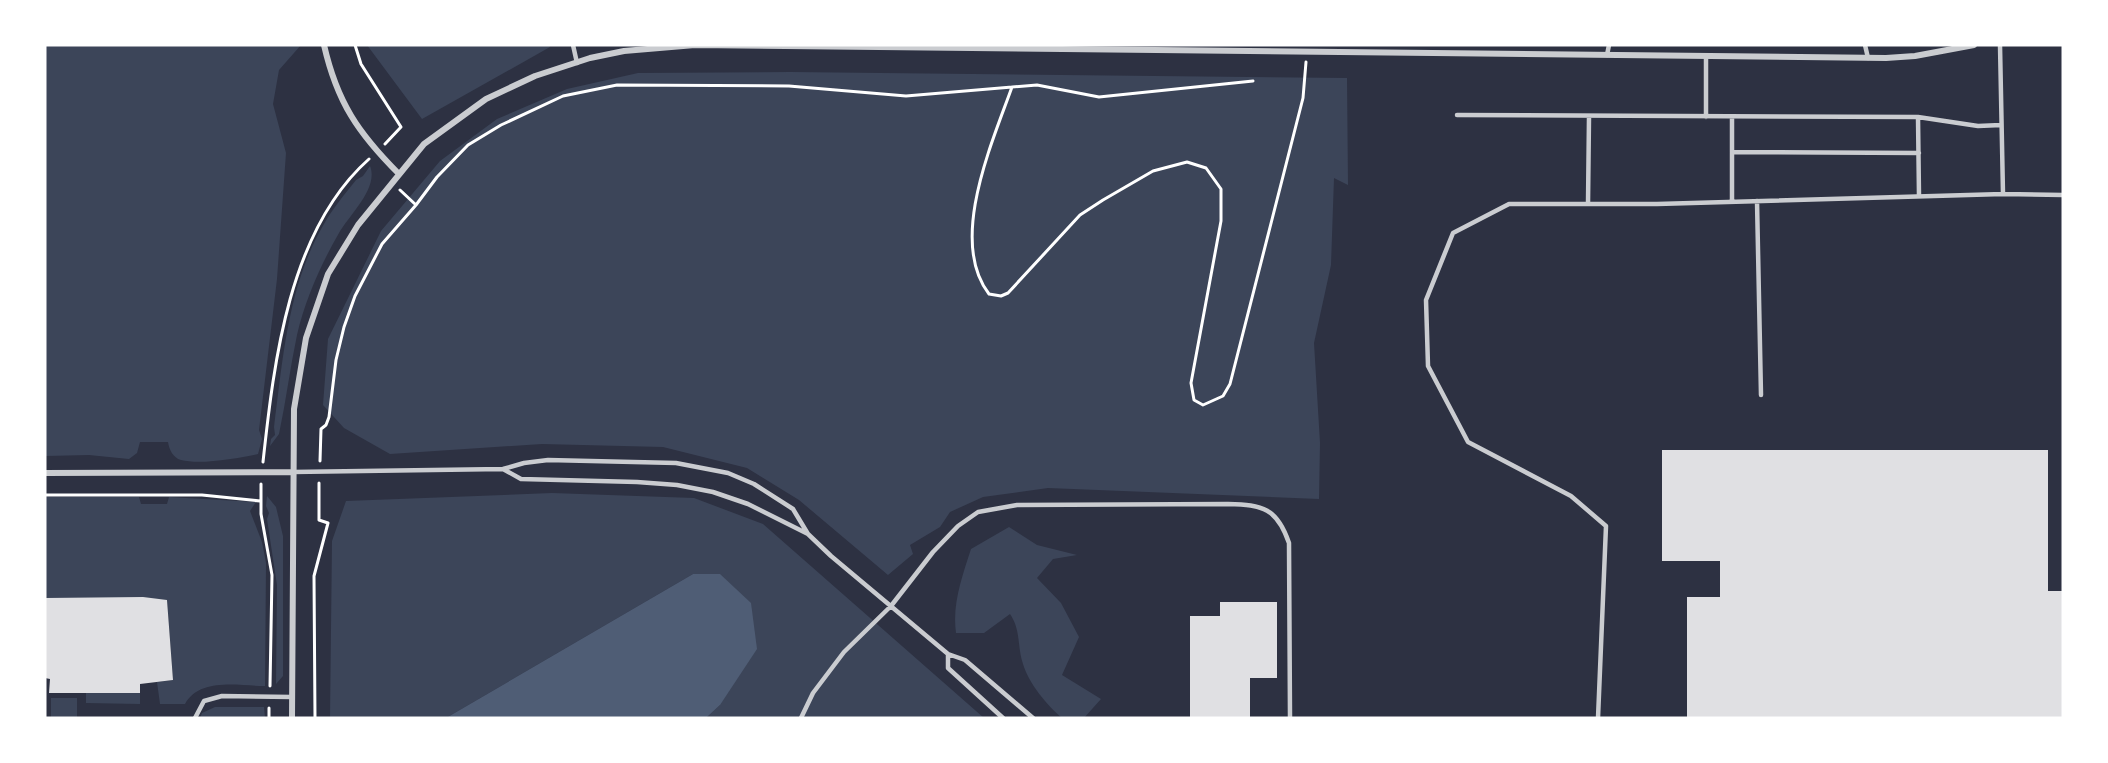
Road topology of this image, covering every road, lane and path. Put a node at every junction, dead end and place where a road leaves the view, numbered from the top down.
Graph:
1 (324, 45) edge
2 (573, 45) edge
3 (1609, 45) edge
4 (1866, 45) edge
5 (1974, 45) edge
6 (2000, 45) edge
7 (1154, 48) edge
8 (1307, 53) junction
9 (1607, 56) junction
10 (1706, 56) junction
11 (1868, 57) junction
12 (577, 63) junction
13 (1253, 81) dead end
14 (1012, 87) junction
15 (1456, 115) dead end
16 (1589, 117) junction
17 (1706, 117) junction
18 (1732, 117) junction
19 (1918, 117) junction
20 (2001, 125) junction
21 (1732, 152) junction
22 (1919, 153) junction
23 (399, 174) junction
24 (2003, 194) junction
25 (2063, 195) edge
26 (1919, 196) junction
27 (1757, 201) junction
28 (1732, 202) junction
29 (1588, 204) junction
30 (1761, 394) dead end
31 (326, 425) dead end
32 (503, 469) junction
33 (292, 472) junction
34 (45, 473) edge
35 (45, 495) edge
36 (260, 501) dead end
37 (328, 523) dead end
38 (808, 534) junction
39 (891, 606) junction
40 (948, 654) junction
41 (292, 697) junction
42 (195, 718) edge
43 (292, 718) edge
44 (315, 718) edge
45 (801, 718) edge
46 (1003, 718) edge
47 (1033, 718) edge
48 (1290, 718) edge
49 (1598, 718) edge

1 - 23 street
2 - 12 lane
3 - 9 lane
4 - 11 lane
5 - 11 street
6 - 20 lane
7 - 8 street
7 - 12 street
8 - 9 street
8 - 14 path
9 - 10 street
10 - 11 street
10 - 17 lane
12 - 23 street
13 - 14 path
14 - 31 path
15 - 16 lane
16 - 17 lane
16 - 29 lane
17 - 18 lane
18 - 19 lane
18 - 21 lane
19 - 20 lane
19 - 22 lane
20 - 24 lane
21 - 22 lane
21 - 28 lane
22 - 26 lane
23 - 33 street
24 - 25 lane
24 - 26 lane
26 - 27 lane
27 - 28 lane
27 - 30 lane
28 - 29 lane
29 - 49 lane
32 - 33 lane
32 - 38 lane
32 - 38 lane
33 - 34 street
33 - 41 street
35 - 36 path
37 - 44 path
38 - 39 lane
39 - 40 lane
39 - 45 lane
39 - 48 lane
40 - 46 lane
40 - 47 lane
41 - 42 lane
41 - 43 street

